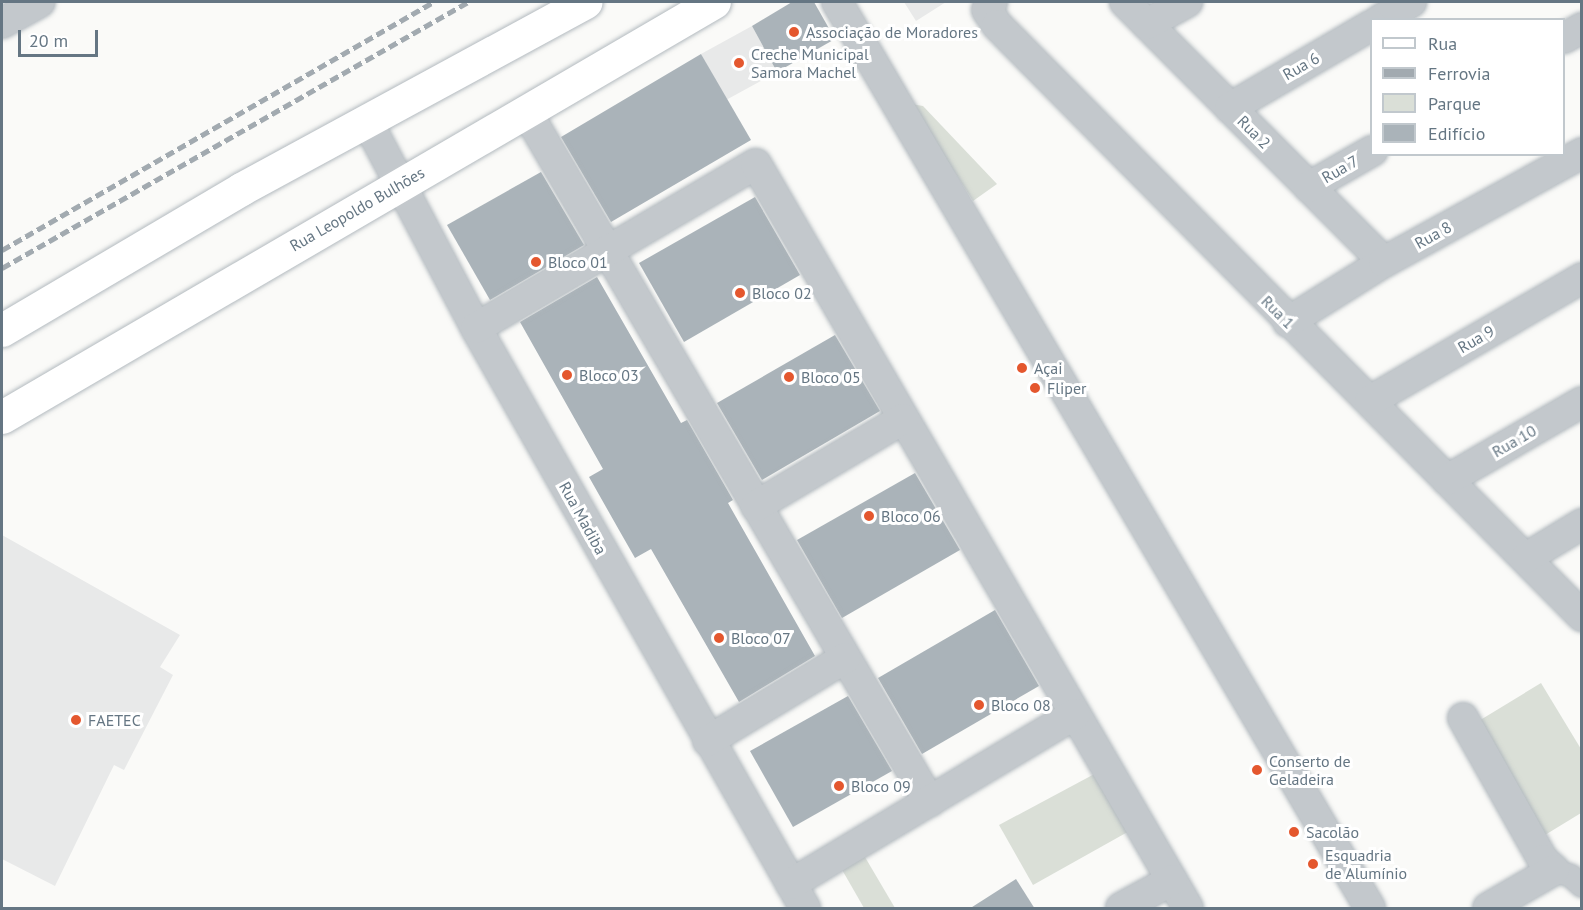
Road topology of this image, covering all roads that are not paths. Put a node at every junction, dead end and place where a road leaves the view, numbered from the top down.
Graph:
1 (40, 2) edge
2 (586, 2) edge
3 (714, 2) edge
4 (837, 2) edge
5 (992, 2) edge
6 (1125, 2) edge
7 (1187, 2) edge
8 (1411, 2) edge
9 (1383, 18) edge
10 (2, 23) edge
11 (1147, 24) junction
12 (1370, 25) edge
13 (1581, 28) edge
14 (1565, 37) edge
15 (1230, 108) junction
16 (526, 111) junction
17 (368, 123) junction
18 (1370, 152) edge
19 (1581, 153) edge
20 (400, 183) junction
21 (1309, 187) junction
22 (607, 253) junction
23 (1384, 262) junction
24 (1581, 278) edge
25 (1288, 322) junction
26 (476, 328) junction
27 (2, 330) edge
28 (1370, 400) junction
29 (1581, 402) edge
30 (2, 417) edge
31 (903, 419) junction
32 (1447, 480) junction
33 (756, 506) junction
34 (1581, 524) edge
35 (1526, 558) junction
36 (1581, 616) edge
37 (845, 658) junction
38 (1075, 714) junction
39 (1463, 718) dead end
40 (708, 741) junction
41 (930, 801) junction
42 (1554, 870) junction
43 (1172, 880) junction
44 (1581, 886) edge
45 (798, 896) edge
46 (1121, 909) edge
47 (1188, 909) edge
48 (1370, 909) edge
49 (1488, 909) edge

1 - 10 street
2 - 17 main road
3 - 16 main road, Rua Leopoldo Bulhões
4 - 48 street
5 - 25 street, Rua 1
6 - 11 street, Rua 2
7 - 11 street
8 - 9 street
11 - 15 street, Rua 2
12 - 15 street, Rua 6
13 - 14 street
15 - 21 street, Rua 2
16 - 20 main road, Rua Leopoldo Bulhões
16 - 22 street
17 - 20 street, Rua Madiba
17 - 27 main road
18 - 21 street, Rua 7
19 - 23 street, Rua 8
20 - 26 street, Rua Madiba
20 - 30 main road, Rua Leopoldo Bulhões
21 - 23 street, Rua 2
22 - 26 street
22 - 31 street
22 - 33 street
23 - 25 street, Rua 8
24 - 28 street, Rua 9
25 - 28 street, Rua 1
26 - 40 street, Rua Madiba
28 - 32 street, Rua 1
29 - 32 street, Rua 10
31 - 33 street
31 - 38 street
32 - 35 street, Rua 1
33 - 37 street
34 - 35 street
35 - 36 street, Rua 1
37 - 40 street
37 - 41 street
38 - 41 street
38 - 43 street
39 - 42 street
40 - 45 street, Rua Madiba
41 - 45 street
42 - 44 street
42 - 49 street
43 - 46 street
43 - 47 street

